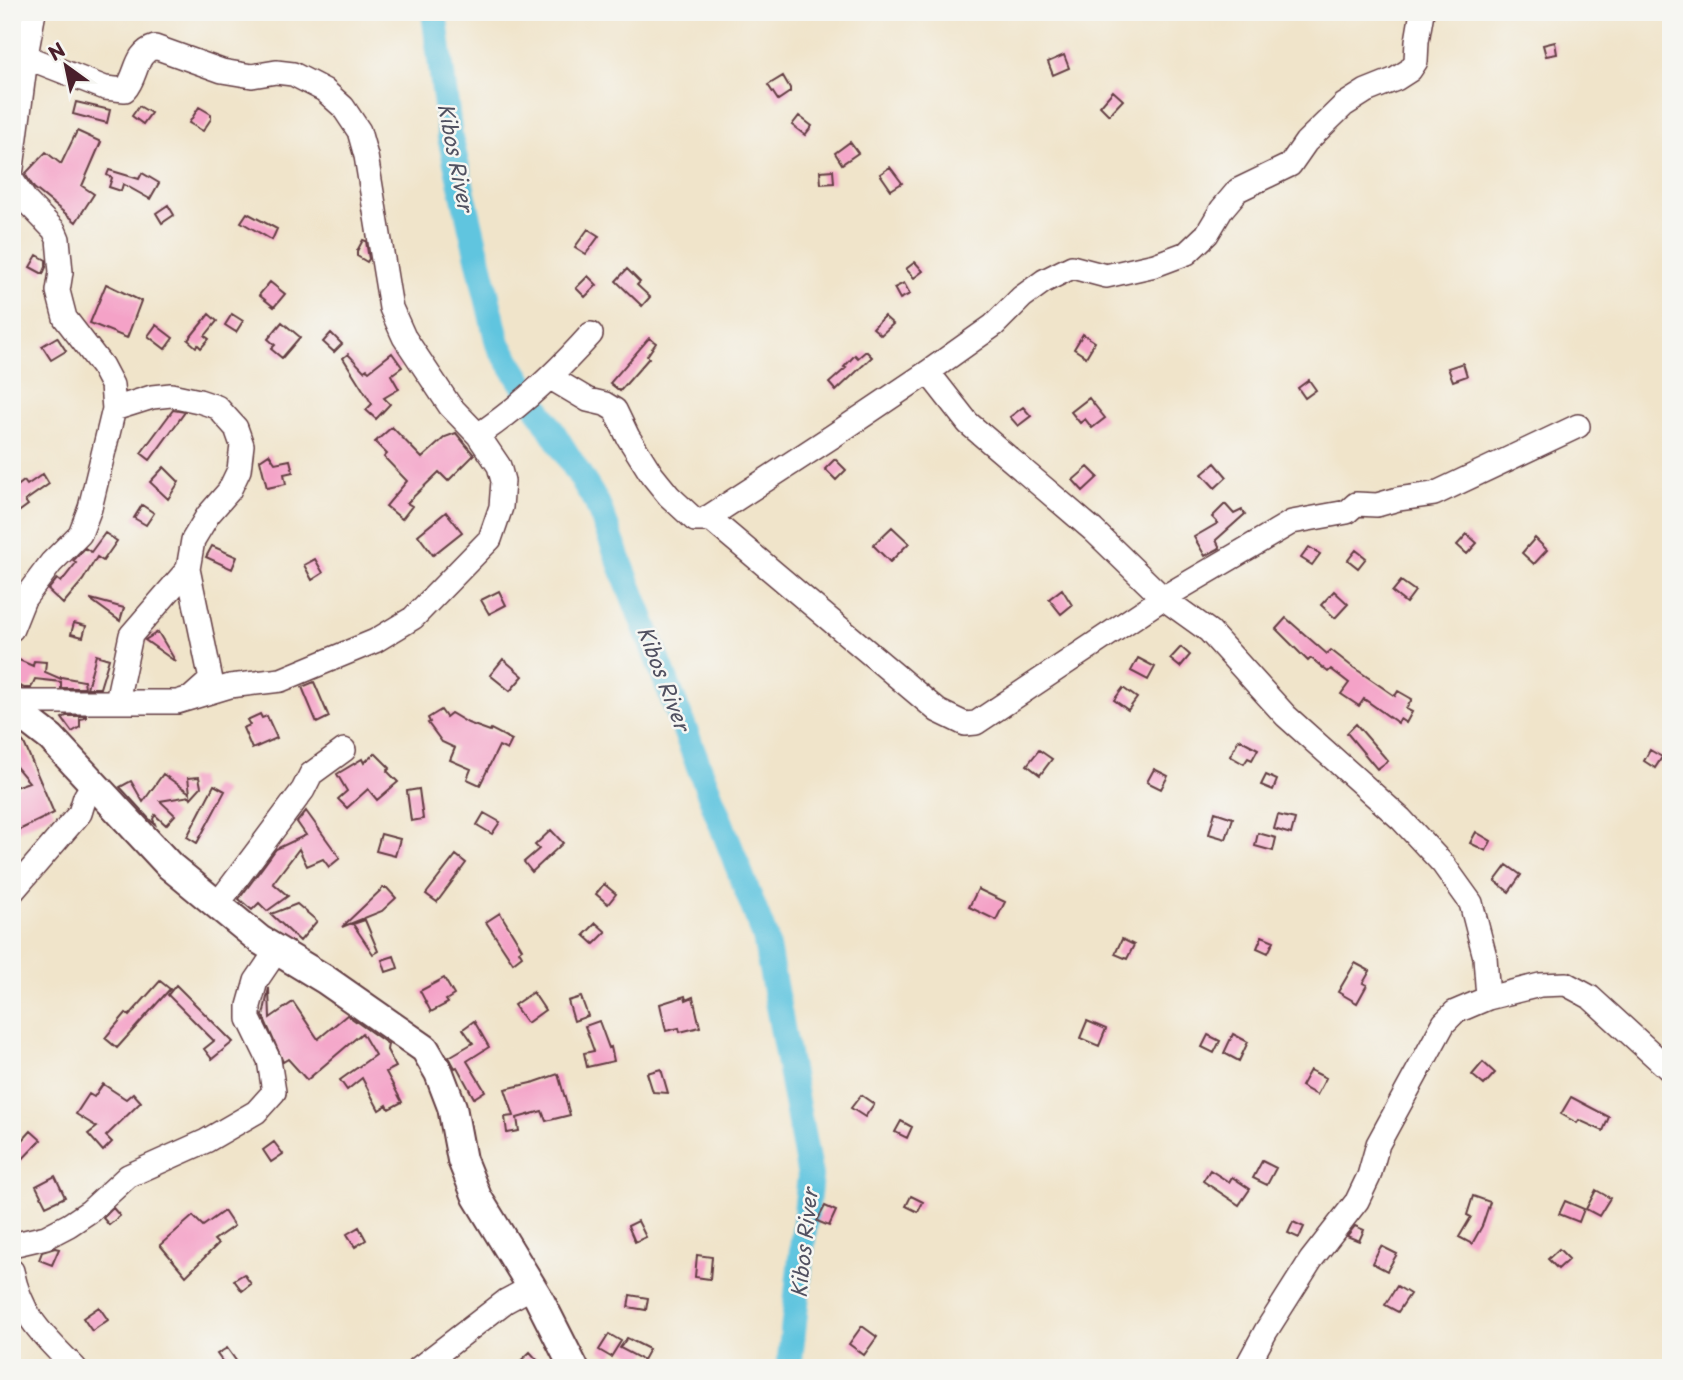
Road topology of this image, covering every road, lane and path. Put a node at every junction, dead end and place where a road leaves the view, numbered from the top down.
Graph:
1 (34, 12) edge
2 (1422, 12) edge
3 (22, 50) edge
4 (12, 168) edge
5 (12, 180) edge
6 (591, 334) dead end
7 (928, 372) junction
8 (546, 382) junction
9 (114, 409) junction
10 (1578, 426) dead end
11 (487, 430) junction
12 (708, 517) junction
13 (188, 569) junction
14 (1163, 598) junction
15 (12, 629) edge
16 (189, 700) junction
17 (117, 701) junction
18 (12, 702) edge
19 (344, 750) dead end
20 (93, 784) junction
21 (12, 892) edge
22 (217, 905) junction
23 (277, 950) junction
24 (1488, 998) junction
25 (1671, 1071) edge
26 (12, 1245) edge
27 (12, 1271) edge
28 (532, 1287) junction
29 (75, 1368) edge
30 (419, 1368) edge
31 (574, 1368) edge
32 (1246, 1368) edge

1 - 3 street
2 - 7 street
3 - 4 street
3 - 11 street
5 - 9 street
6 - 8 street
7 - 12 street
7 - 14 street
8 - 11 street
8 - 12 street
9 - 13 street
9 - 15 street
10 - 14 street
11 - 16 street
12 - 14 street
13 - 16 street
13 - 17 street
14 - 24 street
16 - 17 street
17 - 18 street
18 - 20 main road
19 - 22 street
20 - 21 street
20 - 22 main road
22 - 23 main road
23 - 26 street
23 - 28 main road
24 - 25 street
24 - 32 street
27 - 29 street
28 - 30 street
28 - 31 main road

